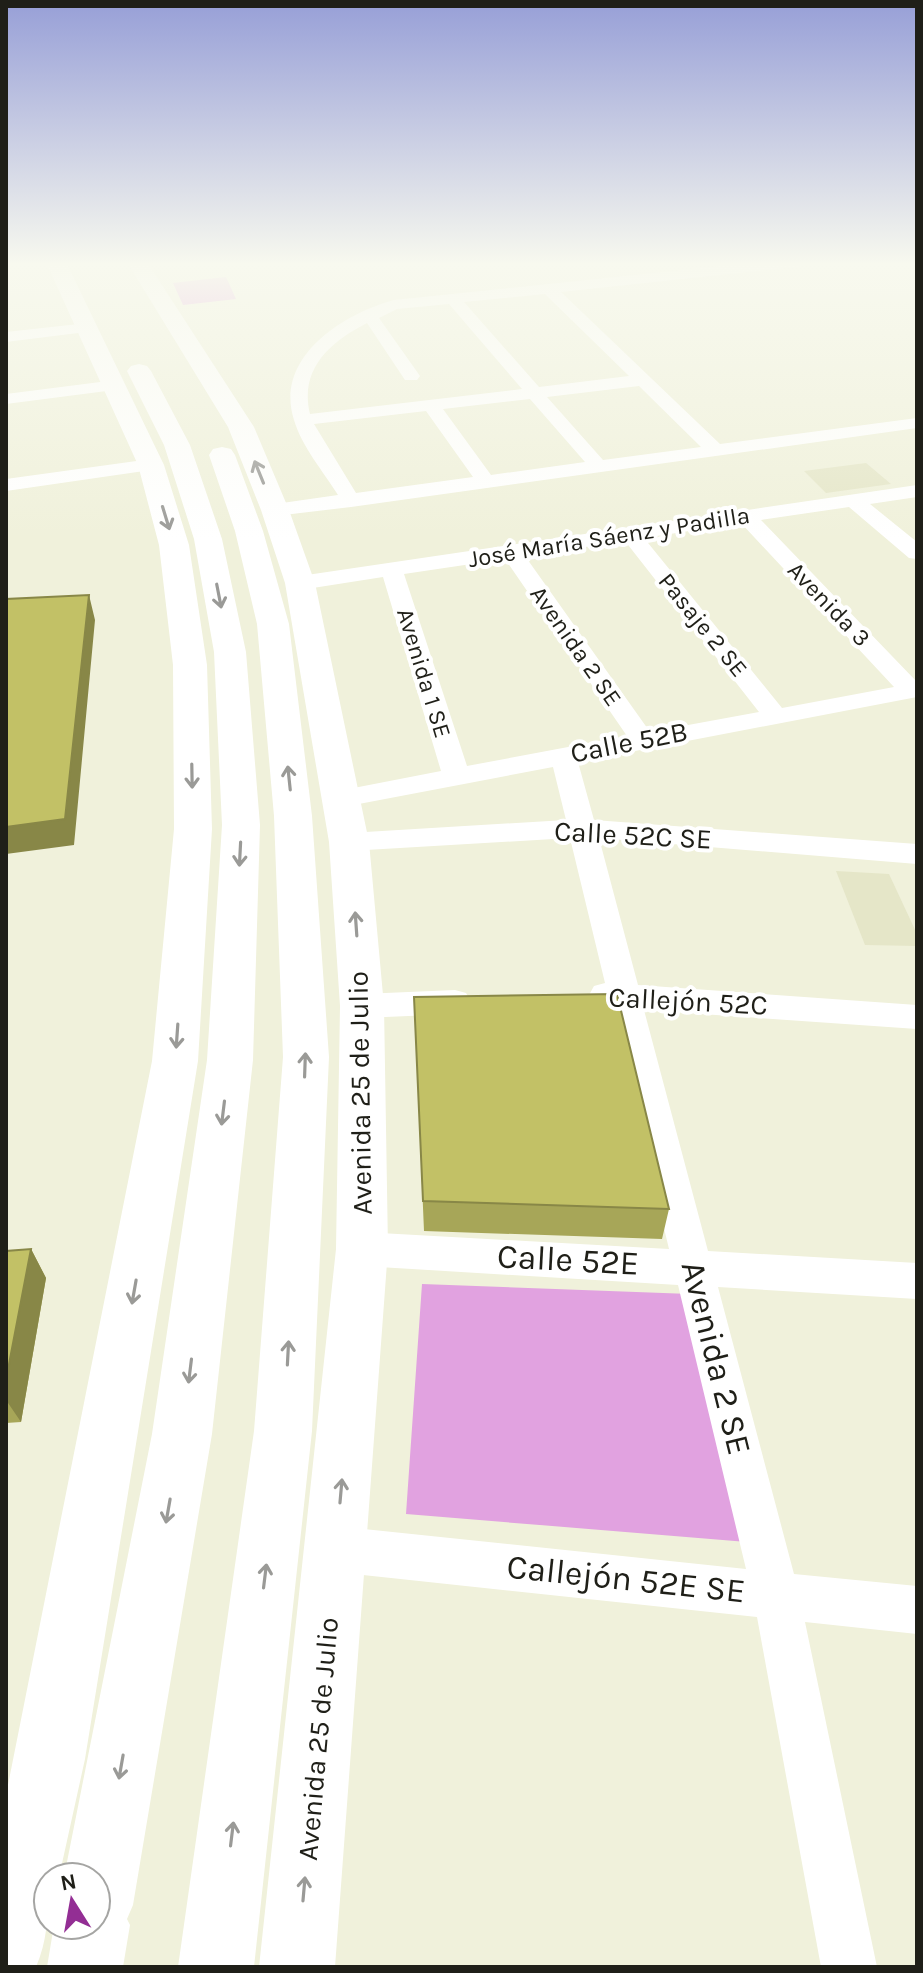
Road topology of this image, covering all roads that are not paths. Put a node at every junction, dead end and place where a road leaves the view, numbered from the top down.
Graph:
1 (76, 354) edge
2 (101, 354) edge
3 (167, 354) edge
4 (195, 354) edge
5 (312, 354) edge
6 (396, 354) edge
7 (500, 354) edge
8 (616, 354) edge
9 (104, 361) junction
10 (411, 376) dead end
11 (643, 380) junction
12 (534, 393) junction
13 (192, 397) dead end
14 (6, 399) edge
15 (431, 405) junction
16 (303, 420) junction
17 (917, 423) edge
18 (216, 437) dead end
19 (716, 451) junction
20 (151, 465) junction
21 (599, 467) junction
22 (486, 482) junction
23 (6, 485) edge
24 (917, 491) edge
25 (351, 501) junction
26 (854, 501) junction
27 (275, 510) junction
28 (746, 517) junction
29 (630, 534) junction
30 (511, 552) junction
31 (917, 553) edge
32 (392, 570) junction
33 (300, 583) junction
34 (273, 624) junction
35 (319, 681) junction
36 (914, 690) edge
37 (775, 715) junction
38 (642, 739) junction
39 (563, 754) junction
40 (456, 775) junction
41 (346, 820) junction
42 (582, 828) junction
43 (917, 854) edge
44 (624, 995) junction
45 (578, 997) edge
46 (485, 1001) edge
47 (362, 1006) junction
48 (917, 1017) edge
49 (362, 1249) junction
50 (693, 1267) junction
51 (917, 1281) edge
52 (335, 1549) junction
53 (776, 1595) junction
54 (917, 1610) edge
55 (28, 1760) edge
56 (104, 1861) edge
57 (89, 1941) edge
58 (6, 1947) edge
59 (85, 1967) edge
60 (216, 1967) edge
61 (297, 1967) edge
62 (849, 1967) edge

1 - 9 street
2 - 9 main road
3 - 13 main road
27 -> 4 main road, Avenida 25 de Julio
5 - 16 street
6 - 10 street
7 - 12 street
8 - 11 street
9 - 14 street
9 - 20 main road
9 -> 56 main road
11 - 12 street
11 - 19 street
12 - 15 street
12 - 21 street
15 - 16 street
15 - 22 street
16 - 25 street
17 - 19 street
18 - 34 main road, Avenida 25 de Julio
19 - 21 street
20 - 23 street
20 -> 55 main road
21 - 22 street
22 - 25 street
24 - 26 street, José María Sáenz y Padilla
25 - 27 street
26 - 28 street, José María Sáenz y Padilla
26 - 31 street
27 - 33 main road, Avenida 25 de Julio
28 - 29 street, José María Sáenz y Padilla
28 - 36 street, Avenida 3
29 - 30 street, José María Sáenz y Padilla
29 - 37 street, Pasaje 2 SE
30 - 32 street, José María Sáenz y Padilla
30 - 38 street, Avenida 2 SE
32 - 33 street, José María Sáenz y Padilla
32 - 40 street, Avenida 1 SE
33 - 35 main road, Avenida 25 de Julio
34 - 35 main road
60 -> 34 main road, Avenida 25 de Julio
35 - 41 main road, Avenida 25 de Julio
36 - 37 street, Calle 52B
37 - 38 street, Calle 52B
38 - 39 street, Calle 52B
39 - 40 street, Calle 52B
39 - 42 street, Avenida 2 SE
40 - 41 street, Calle 52B
41 - 42 street, Calle 52C SE
47 -> 41 main road, Avenida 25 de Julio
42 - 43 street, Calle 52C SE
42 - 44 street, Avenida 2 SE
44 - 45 street, Callejón 52C
44 - 48 street, Callejón 52C
44 - 50 street, Avenida 2 SE
46 - 47 street
47 - 49 main road, Avenida 25 de Julio
49 - 50 street, Calle 52E
52 -> 49 main road, Avenida 25 de Julio
50 - 51 street, Calle 52E
50 - 53 street, Avenida 2 SE
52 - 53 street, Callejón 52E SE
61 -> 52 main road, Avenida 25 de Julio
53 - 54 street, Callejón 52E SE
53 - 62 street, Avenida 2 SE
55 - 58 main road
57 - 59 main road

